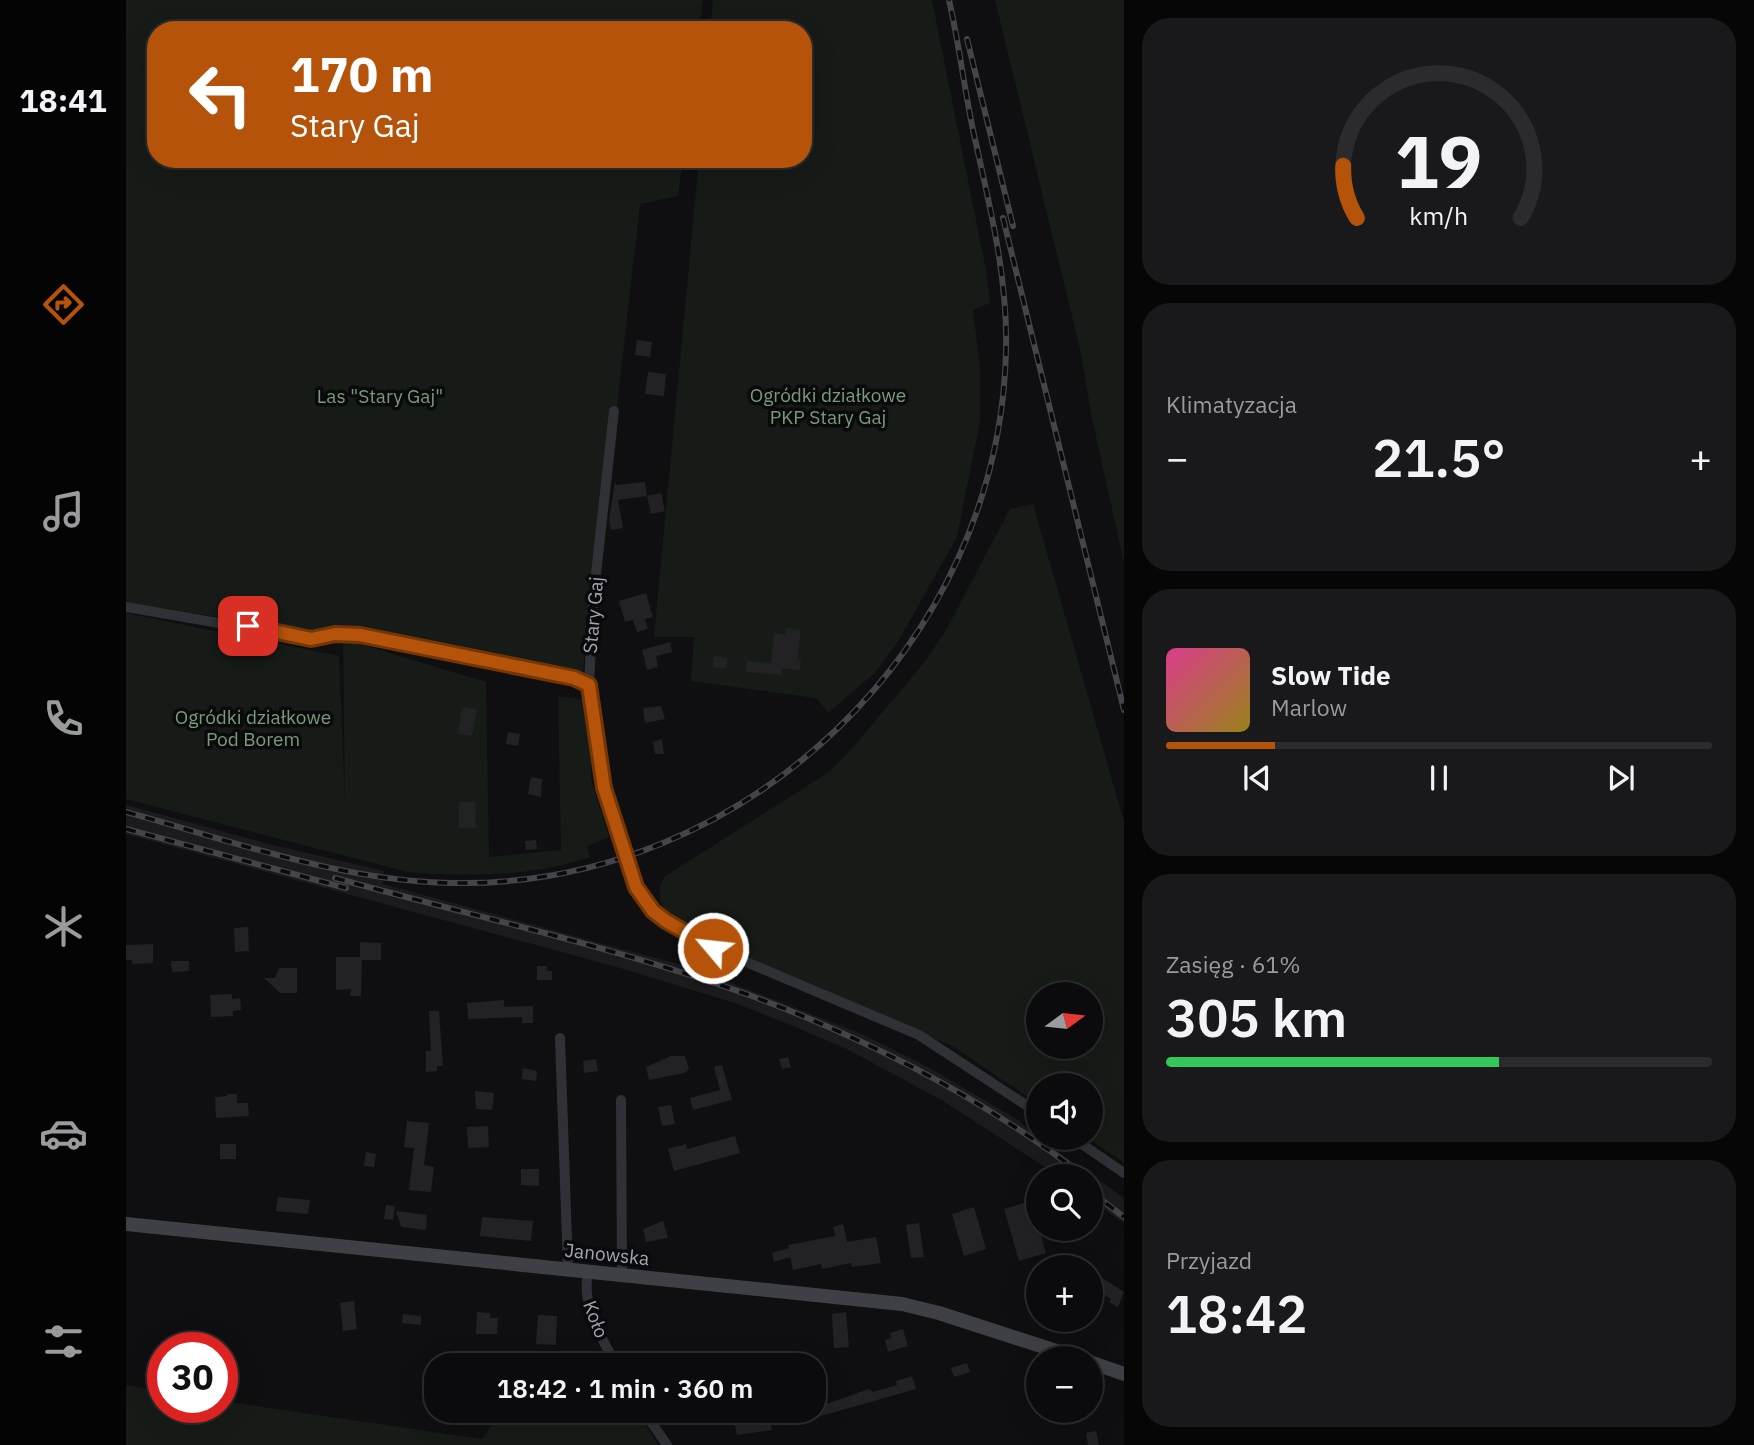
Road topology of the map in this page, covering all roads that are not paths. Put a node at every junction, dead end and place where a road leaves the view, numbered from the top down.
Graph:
1 (614, 411) dead end
2 (126, 607) edge
3 (589, 685) junction
4 (561, 1038) dead end
5 (621, 1100) dead end
6 (1026, 1105) edge
7 (1090, 1150) edge
8 (1124, 1173) edge
9 (126, 1224) edge
10 (568, 1270) junction
11 (588, 1272) junction
12 (622, 1275) junction
13 (1039, 1346) edge
14 (609, 1353) edge
15 (1103, 1367) edge
16 (1124, 1374) edge
17 (652, 1423) edge
18 (667, 1445) edge

1 - 3 street, Stary Gaj
2 - 3 street, Stary Gaj
3 - 6 street
4 - 10 street
5 - 12 street
7 - 8 street
9 - 10 street, Janowska
10 - 11 street, Janowska
11 - 12 street, Janowska
11 - 14 street, Koło
12 - 13 street, Janowska
15 - 16 street
17 - 18 street

